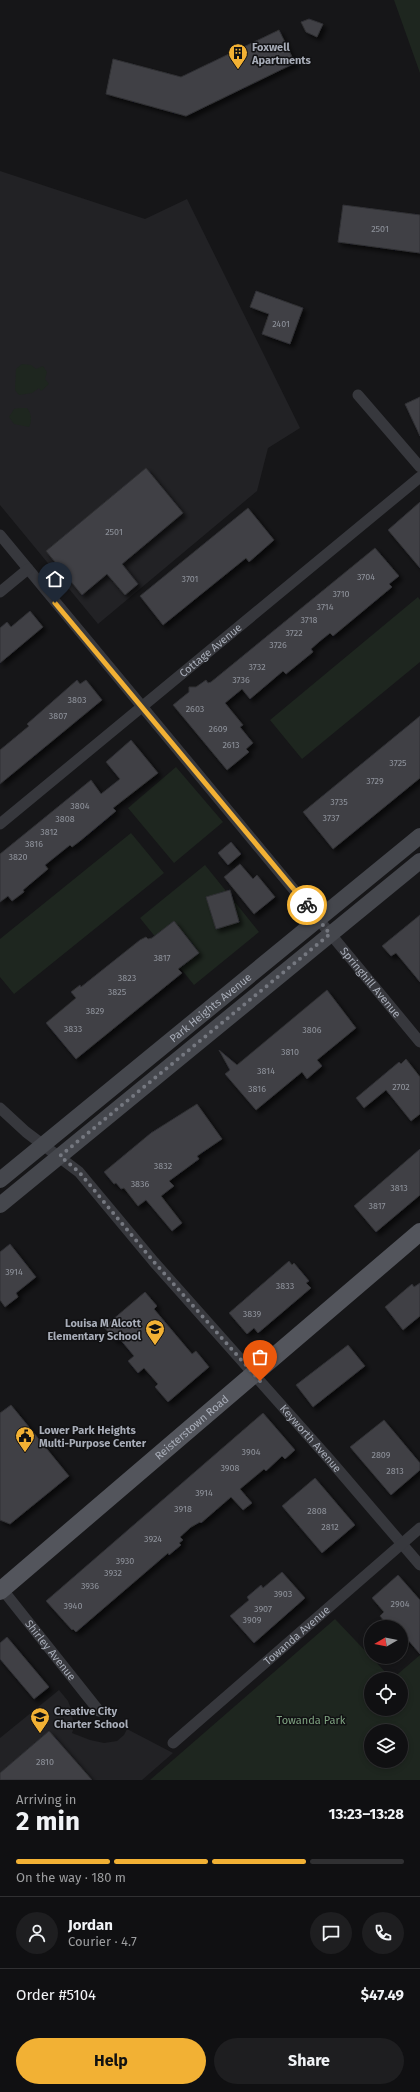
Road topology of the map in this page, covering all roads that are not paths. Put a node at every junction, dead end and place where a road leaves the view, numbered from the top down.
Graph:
1 (358, 395) dead end
2 (420, 467) edge
3 (420, 477) edge
4 (0, 536) edge
5 (28, 569) junction
6 (0, 592) edge
7 (143, 706) junction
8 (0, 824) edge
9 (420, 836) edge
10 (420, 861) edge
11 (319, 919) junction
12 (330, 934) junction
13 (420, 1042) edge
14 (0, 1108) edge
15 (42, 1144) junction
16 (60, 1156) junction
17 (0, 1180) edge
18 (0, 1206) edge
19 (420, 1232) edge
20 (254, 1374) junction
21 (420, 1528) edge
22 (402, 1544) junction
23 (420, 1565) edge
24 (1, 1590) edge
25 (99, 1711) dead end
26 (173, 1743) dead end

1 - 2 street
3 - 7 street, Cottage Avenue
4 - 5 street, Springhill Avenue
5 - 6 street
5 - 7 street, Springhill Avenue
7 - 8 street, Cottage Avenue
7 - 11 street, Springhill Avenue
9 - 11 main road, Park Heights Avenue
10 - 12 main road, Park Heights Avenue
11 - 12 street, Springhill Avenue
11 - 15 main road, Park Heights Avenue
12 - 13 street, Springhill Avenue
12 - 16 main road, Park Heights Avenue
14 - 15 street, Keyworth Avenue
15 - 16 street, Keyworth Avenue
15 - 17 main road, Park Heights Avenue
16 - 18 main road, Park Heights Avenue
16 - 20 street, Keyworth Avenue
19 - 20 main road, Reisterstown Road
20 - 22 street, Keyworth Avenue
20 - 24 main road, Reisterstown Road
21 - 22 street, Towanda Avenue
22 - 23 street, Keyworth Avenue
22 - 26 street, Towanda Avenue
24 - 25 street, Shirley Avenue

